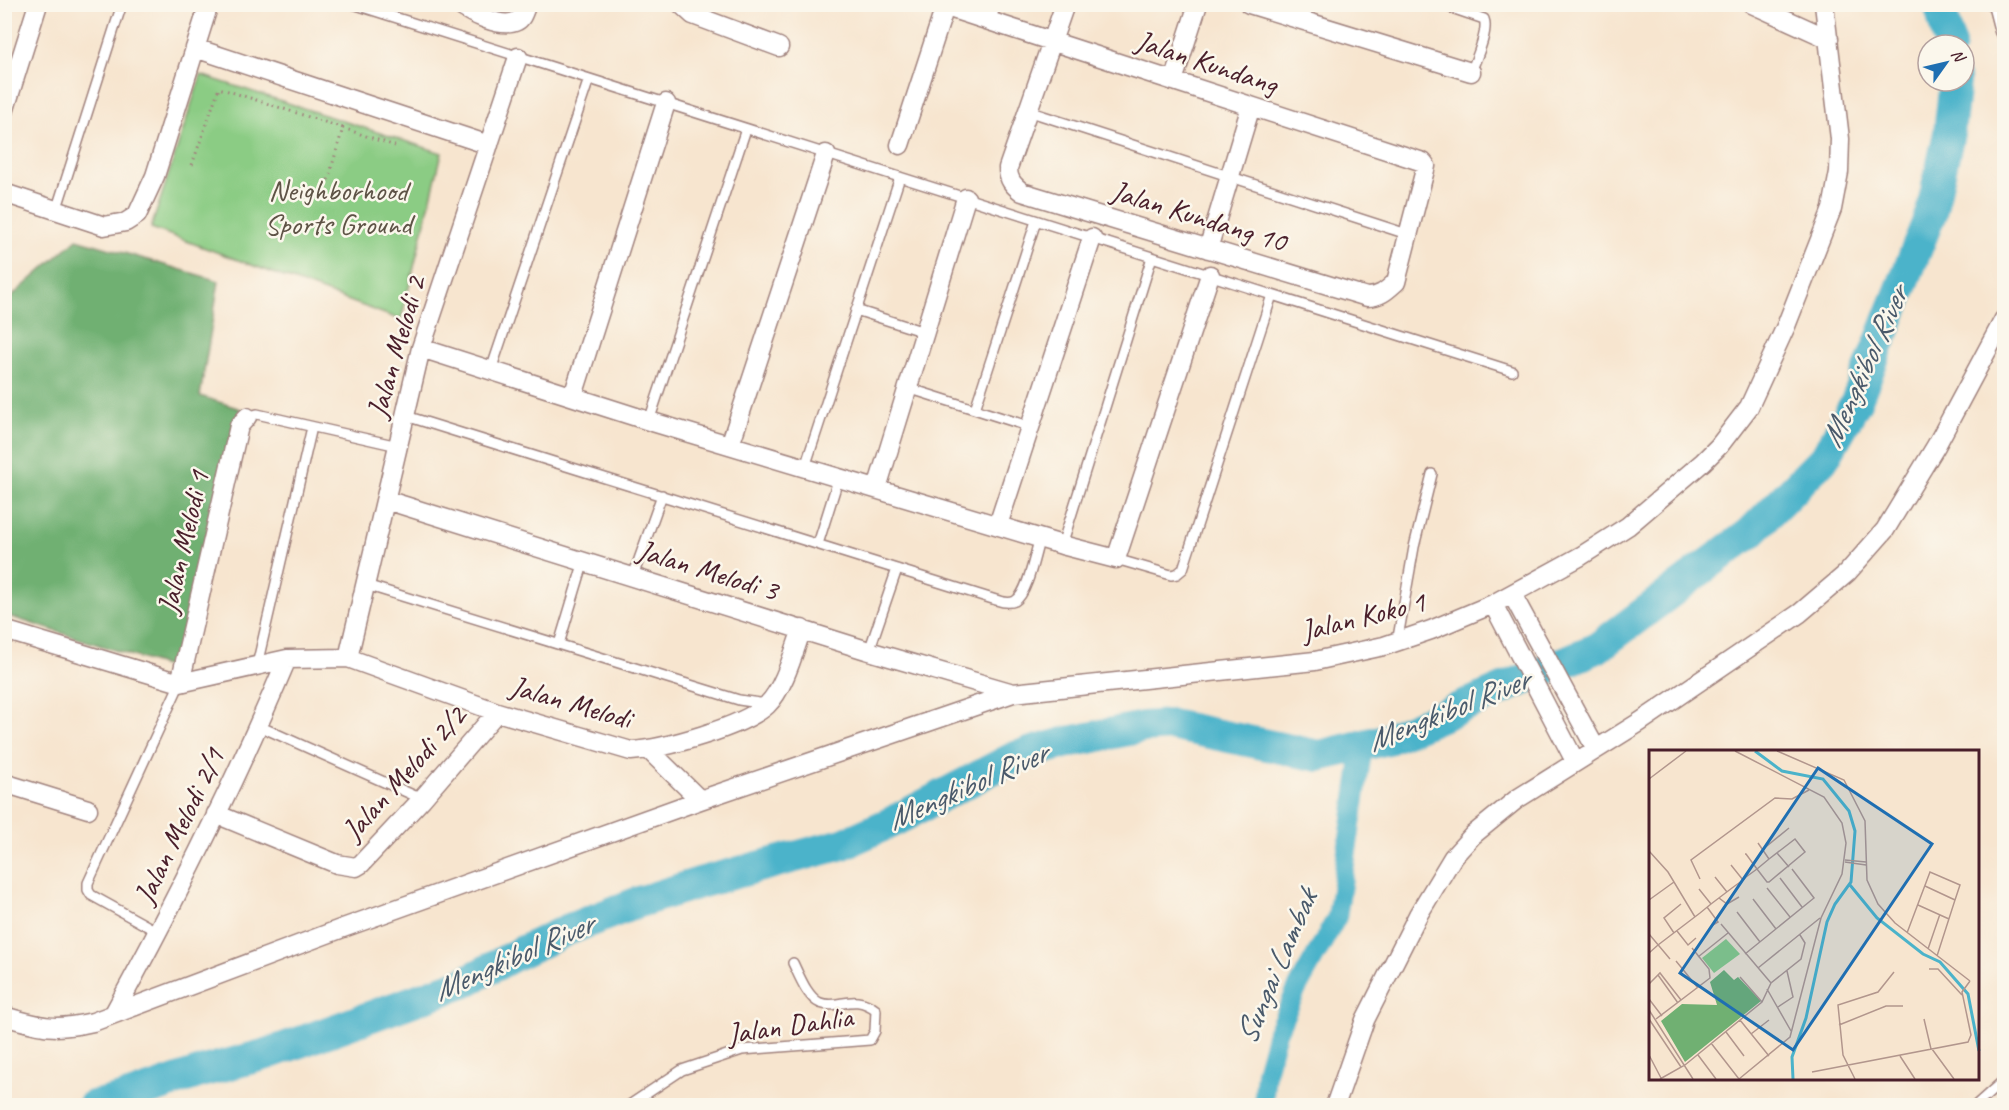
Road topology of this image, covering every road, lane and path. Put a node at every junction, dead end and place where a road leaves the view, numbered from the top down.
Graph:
1 (38, 4) edge
2 (122, 4) edge
3 (208, 4) edge
4 (353, 4) edge
5 (458, 4) edge
6 (526, 4) edge
7 (681, 4) edge
8 (1065, 4) edge
9 (1198, 4) edge
10 (1249, 4) edge
11 (1440, 4) edge
12 (1752, 4) edge
13 (1824, 4) edge
14 (1997, 4) edge
15 (941, 6) edge
16 (993, 13) edge
17 (2004, 31) edge
18 (1829, 39) junction
19 (1052, 42) junction
20 (779, 47) dead end
21 (195, 48) junction
22 (518, 57) junction
23 (1471, 72) joint
24 (590, 79) junction
25 (1173, 81) junction
26 (666, 104) junction
27 (1251, 106) junction
28 (1028, 111) junction
29 (4, 112) edge
30 (343, 128) junction
31 (746, 129) junction
32 (489, 145) junction
33 (900, 145) dead end
34 (395, 146) dead end
35 (826, 154) junction
36 (1425, 164) joint
37 (192, 165) dead end
38 (1229, 176) junction
39 (900, 177) junction
40 (328, 180) dead end
41 (4, 193) edge
42 (966, 198) junction
43 (56, 211) junction
44 (1036, 221) junction
45 (1407, 234) junction
46 (1092, 238) junction
47 (1208, 249) junction
48 (1152, 257) junction
49 (1210, 275) junction
50 (1272, 295) junction
51 (856, 310) junction
52 (2004, 319) edge
53 (924, 332) junction
54 (421, 348) junction
55 (491, 370) junction
56 (1512, 371) dead end
57 (908, 388) junction
58 (573, 396) junction
59 (975, 409) junction
60 (406, 416) junction
61 (248, 417) joint
62 (649, 421) junction
63 (312, 427) junction
64 (1031, 427) junction
65 (730, 445) junction
66 (398, 446) junction
67 (805, 467) junction
68 (1432, 474) dead end
69 (839, 477) junction
70 (877, 488) junction
71 (662, 495) junction
72 (386, 500) junction
73 (998, 525) junction
74 (1040, 538) junction
75 (818, 544) junction
76 (1062, 545) junction
77 (1116, 559) junction
78 (584, 561) junction
79 (897, 569) junction
80 (633, 576) junction
81 (366, 585) junction
82 (1512, 594) junction
83 (1493, 604) junction
84 (802, 629) junction
85 (4, 630) edge
86 (1397, 642) junction
87 (559, 644) junction
88 (868, 651) junction
89 (348, 658) junction
90 (287, 659) junction
91 (257, 665) junction
92 (180, 682) junction
93 (1013, 693) junction
94 (767, 705) junction
95 (497, 711) junction
96 (259, 726) junction
97 (1596, 749) junction
98 (649, 750) junction
99 (1575, 761) junction
100 (4, 783) edge
101 (422, 799) junction
102 (700, 800) junction
103 (88, 808) dead end
104 (216, 814) junction
105 (159, 932) junction
106 (793, 963) dead end
107 (114, 1013) junction
108 (4, 1016) edge
109 (2004, 1080) edge
110 (628, 1106) edge
111 (1335, 1106) edge
112 (1975, 1106) edge

1 - 29 street
2 - 43 lane
3 - 21 street
4 - 22 lane
5 - 6 street
7 - 20 street
8 - 19 street, Jalan Kundang 10
9 - 25 street
10 - 23 street
11 - 23 lane
12 - 18 street
13 - 18 street, Jalan Koko 1
14 - 17 street
15 - 16 street, Jalan Kundang
15 - 33 street
16 - 19 street, Jalan Kundang
18 - 82 street, Jalan Koko 1
19 - 25 street, Jalan Kundang
19 - 28 street, Jalan Kundang 10
21 - 32 street
21 - 43 street
22 - 24 lane
22 - 32 street, Jalan Melodi 2
24 - 26 lane
24 - 55 lane
25 - 27 street, Jalan Kundang
26 - 31 lane
26 - 58 street
27 - 36 street, Jalan Kundang
27 - 38 street
28 - 38 lane
28 - 47 street, Jalan Kundang 10
30 - 34 path
30 - 37 path
30 - 40 path
31 - 35 lane
31 - 62 lane
32 - 54 street, Jalan Melodi 2
35 - 39 lane
35 - 65 street
36 - 45 street, Jalan Kundang 10
38 - 45 lane
38 - 47 street
39 - 42 lane
39 - 51 lane
41 - 43 street
42 - 44 lane
42 - 53 street
44 - 46 lane
44 - 59 lane
45 - 47 street, Jalan Kundang 10
46 - 48 lane
46 - 64 street
48 - 49 lane
48 - 76 lane
49 - 50 lane
49 - 77 street
50 - 56 lane
50 - 77 lane
51 - 53 lane
51 - 67 lane
52 - 97 street
53 - 57 street
54 - 55 street
54 - 60 street, Jalan Melodi 2
55 - 58 street
57 - 59 lane
57 - 70 street
58 - 62 street
59 - 64 lane
60 - 66 street, Jalan Melodi 2
60 - 71 lane
61 - 63 lane
61 - 92 street, Jalan Melodi 1
62 - 65 street
63 - 66 lane
63 - 91 lane
64 - 73 street
65 - 67 street
66 - 72 street, Jalan Melodi 2
67 - 69 street
68 - 86 lane
69 - 70 street
69 - 75 lane
70 - 73 street
71 - 75 lane
71 - 80 lane
72 - 78 street, Jalan Melodi 3
72 - 81 street, Jalan Melodi 2
73 - 74 street
74 - 76 street
74 - 79 lane
75 - 79 lane
76 - 77 street
78 - 80 street, Jalan Melodi 3
78 - 87 lane
79 - 88 lane
80 - 84 street, Jalan Melodi 3
81 - 87 lane
81 - 89 street, Jalan Melodi 2
82 - 83 street, Jalan Koko 1
82 - 97 street
83 - 86 street, Jalan Koko 1
83 - 99 street
84 - 88 street, Jalan Melodi 3
84 - 94 street, Jalan Melodi
85 - 92 street
86 - 93 street, Jalan Koko 1
87 - 94 lane
88 - 93 street, Jalan Melodi 3
89 - 90 street
89 - 95 street, Jalan Melodi
90 - 91 street
90 - 96 street, Jalan Melodi 2/1
91 - 92 street
92 - 105 lane
93 - 102 street
94 - 98 street, Jalan Melodi
95 - 98 street, Jalan Melodi
95 - 101 street, Jalan Melodi 2/2
96 - 101 lane
96 - 104 street, Jalan Melodi 2/1
97 - 99 street
98 - 102 street
99 - 111 street
100 - 103 street
101 - 104 street, Jalan Melodi 2/2
102 - 107 street
104 - 105 street, Jalan Melodi 2/1
105 - 107 street, Jalan Melodi 2/1
106 - 110 lane, Jalan Dahlia
107 - 108 street
109 - 112 lane

